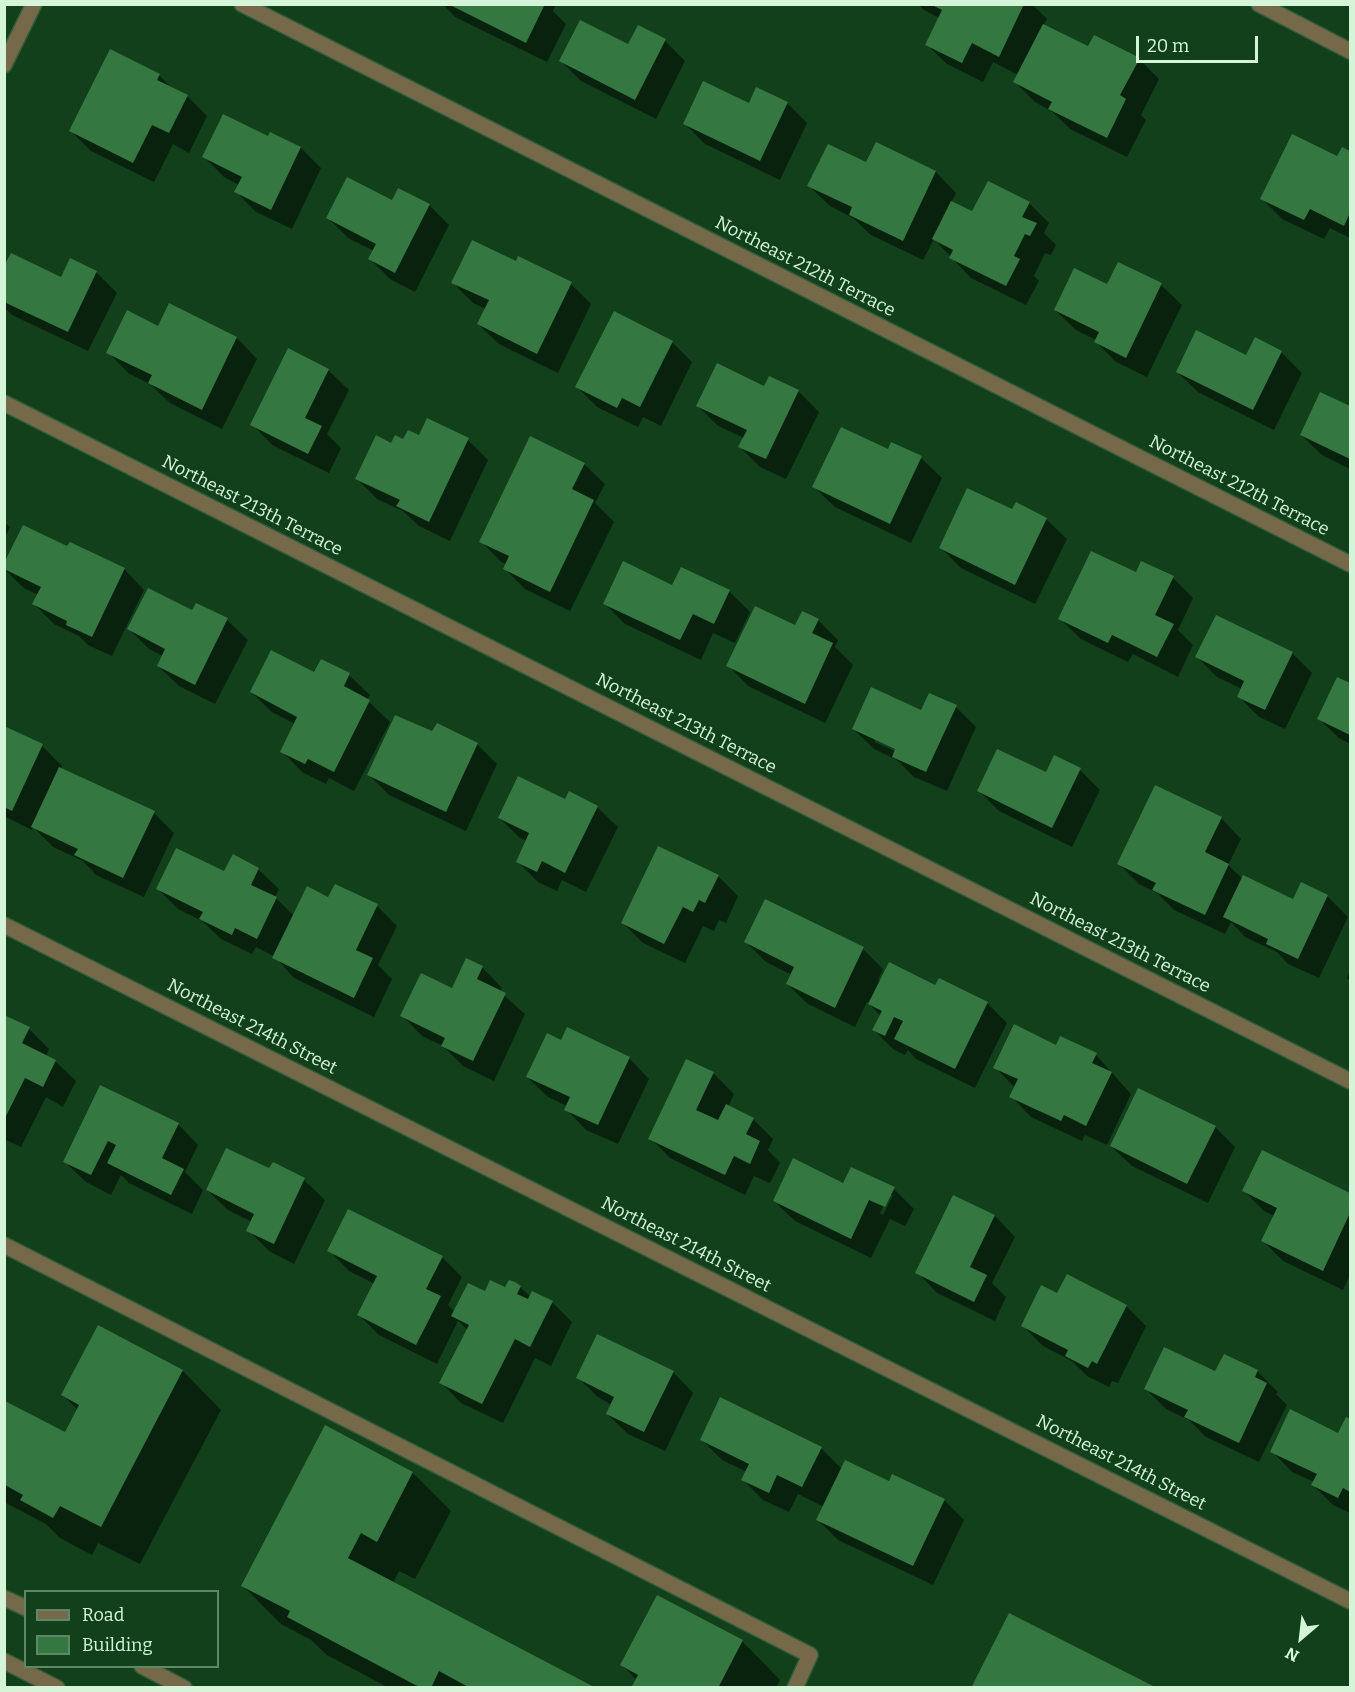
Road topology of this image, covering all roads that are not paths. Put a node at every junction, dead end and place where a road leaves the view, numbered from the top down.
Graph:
1 (34, 4) edge
2 (242, 4) edge
3 (1259, 4) edge
4 (1350, 51) edge
5 (4, 65) edge
6 (4, 403) edge
7 (1350, 564) edge
8 (4, 925) edge
9 (1350, 1081) edge
10 (4, 1245) edge
11 (4, 1598) edge
12 (1350, 1601) edge
13 (24, 1607) edge
14 (4, 1661) edge
15 (146, 1668) edge
16 (57, 1688) edge
17 (184, 1688) edge
18 (795, 1688) edge

1 - 5 street
2 - 7 street, Northeast 212th Terrace
3 - 4 street
6 - 9 street, Northeast 213th Terrace
8 - 12 street, Northeast 214th Street
10 - 18 street
11 - 13 street
14 - 16 street
15 - 17 street

